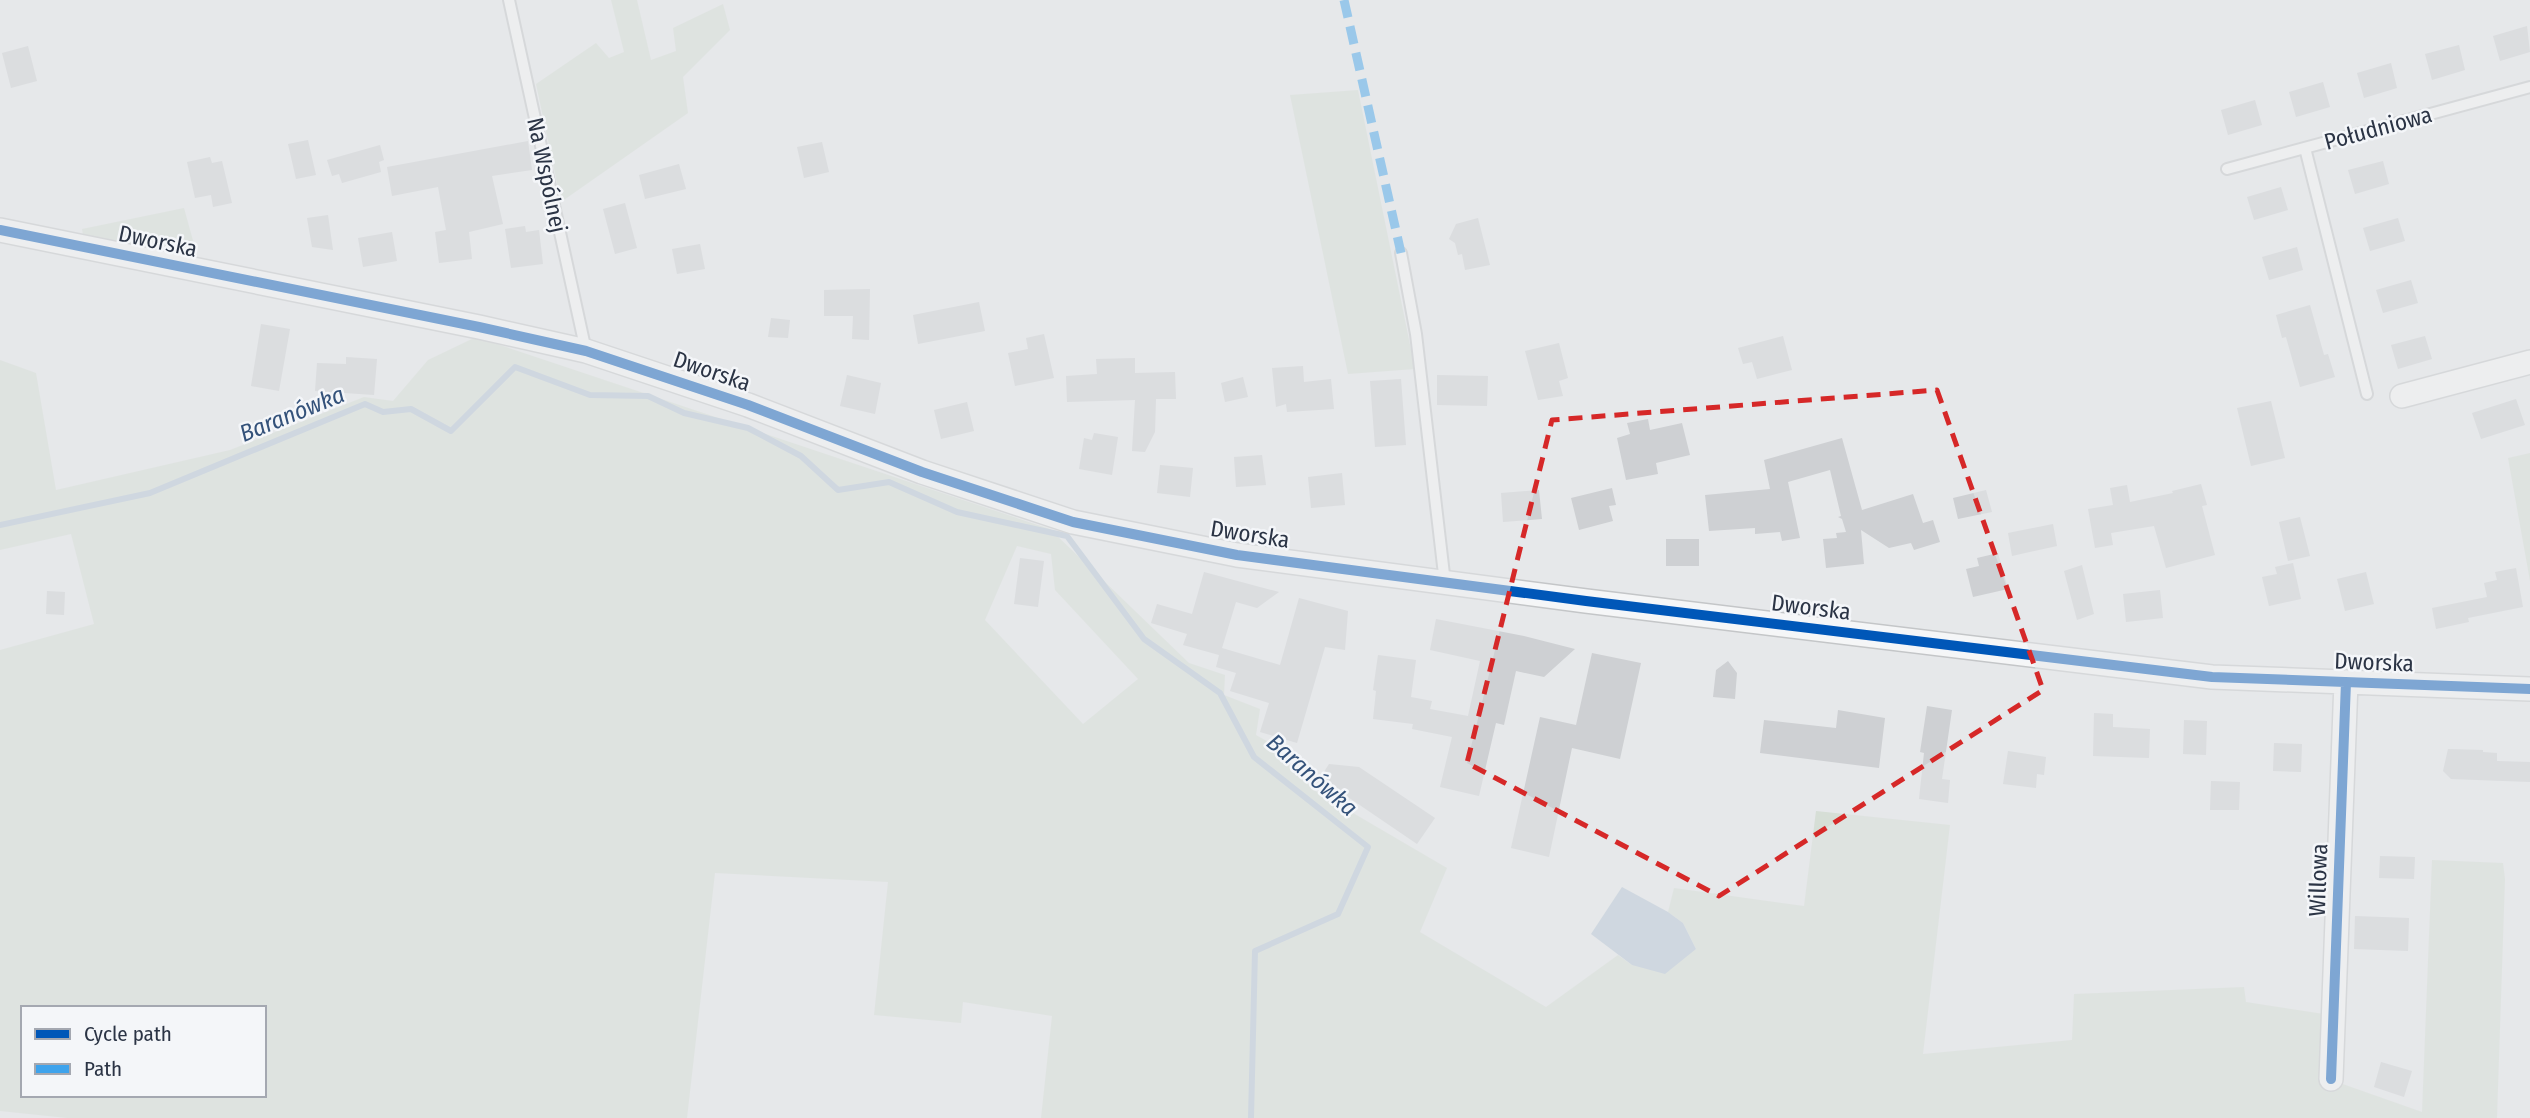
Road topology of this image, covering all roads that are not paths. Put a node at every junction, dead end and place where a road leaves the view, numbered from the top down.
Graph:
1 (509, 0) edge
2 (2530, 87) edge
3 (2305, 148) junction
4 (2227, 169) dead end
5 (0, 230) edge
6 (1401, 253) dead end
7 (586, 351) junction
8 (2530, 362) edge
9 (2367, 394) dead end
10 (2402, 396) dead end
11 (1445, 583) junction
12 (2346, 682) junction
13 (2530, 689) edge
14 (2331, 1079) dead end

1 - 7 lane, Na Wspólnej
2 - 3 lane, Południowa
3 - 4 lane, Południowa
3 - 9 lane
5 - 7 street, Dworska
6 - 11 lane
7 - 11 street, Dworska
8 - 10 street
11 - 12 street, Dworska
12 - 13 street, Dworska
12 - 14 street, Willowa

